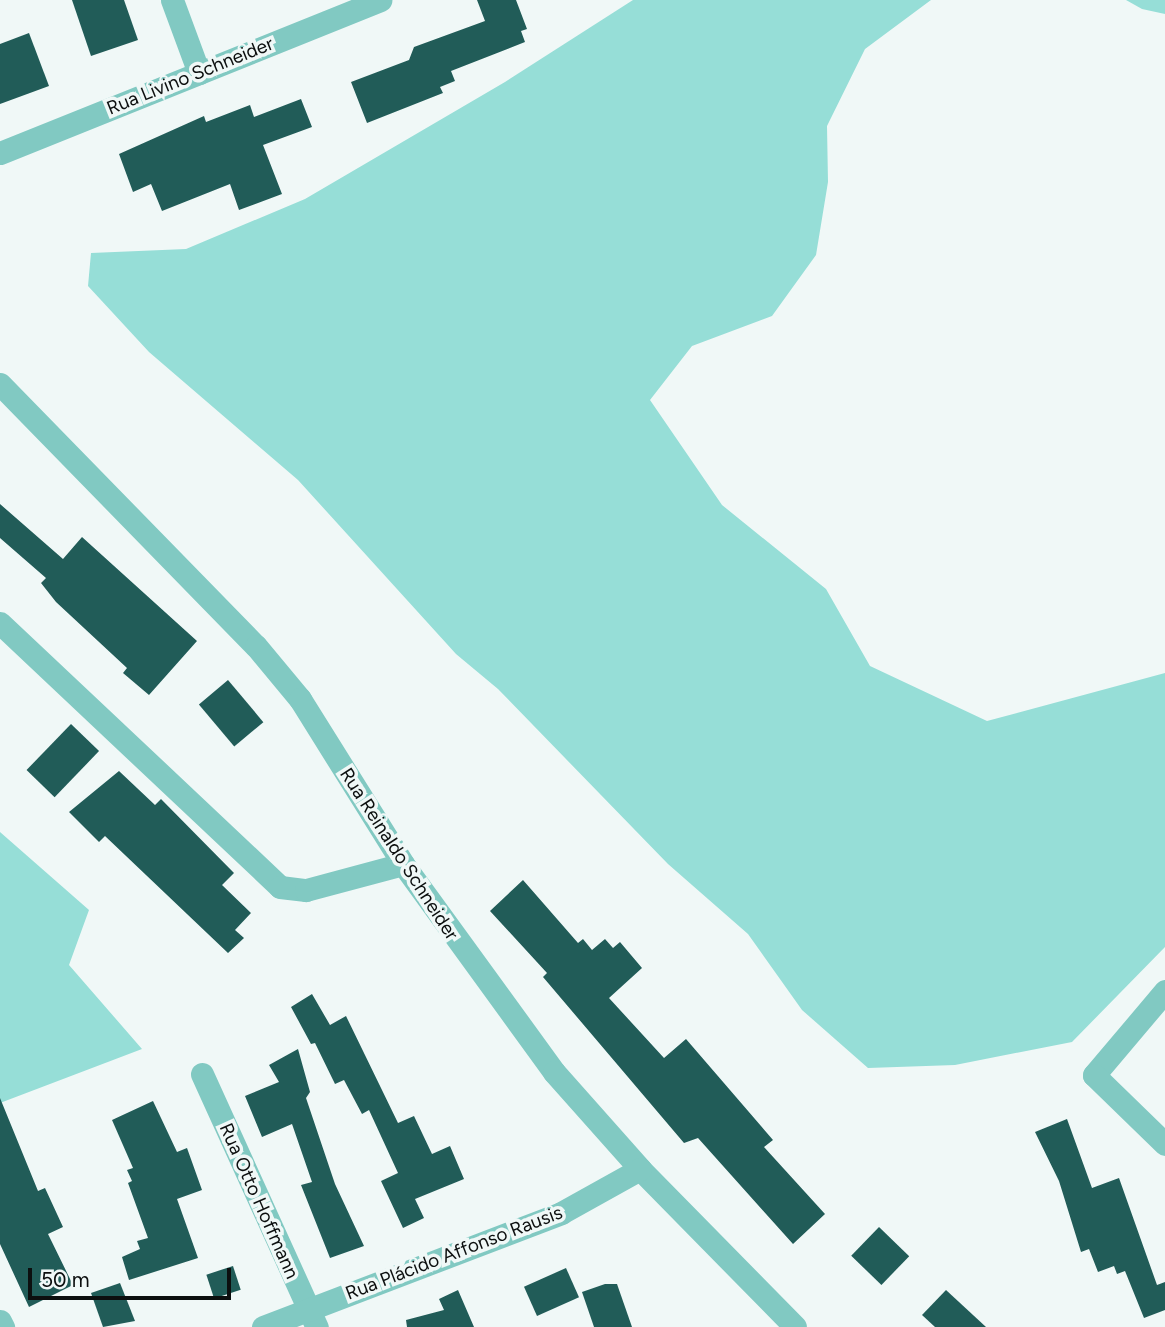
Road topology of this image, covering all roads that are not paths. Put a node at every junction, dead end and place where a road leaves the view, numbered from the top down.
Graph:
1 (172, 0) edge
2 (380, 0) edge
3 (199, 73) junction
4 (0, 153) edge
5 (0, 384) edge
6 (0, 624) edge
7 (403, 864) junction
8 (1165, 992) edge
9 (202, 1074) dead end
10 (1165, 1144) edge
11 (640, 1168) junction
12 (313, 1318) edge
13 (0, 1321) edge
14 (3, 1327) edge
15 (263, 1327) edge
16 (795, 1327) edge

1 - 3 street
2 - 3 street, Rua Livino Schneider
3 - 4 street, Rua Livino Schneider
5 - 7 street, Rua Reinaldo Schneider
6 - 7 street
7 - 11 street, Rua Reinaldo Schneider
8 - 10 street
9 - 12 street, Rua Otto Hoffmann
11 - 12 street, Rua Plácido Affonso Rausis
11 - 16 street, Rua Reinaldo Schneider
12 - 15 street, Rua Plácido Affonso Rausis
13 - 14 street

